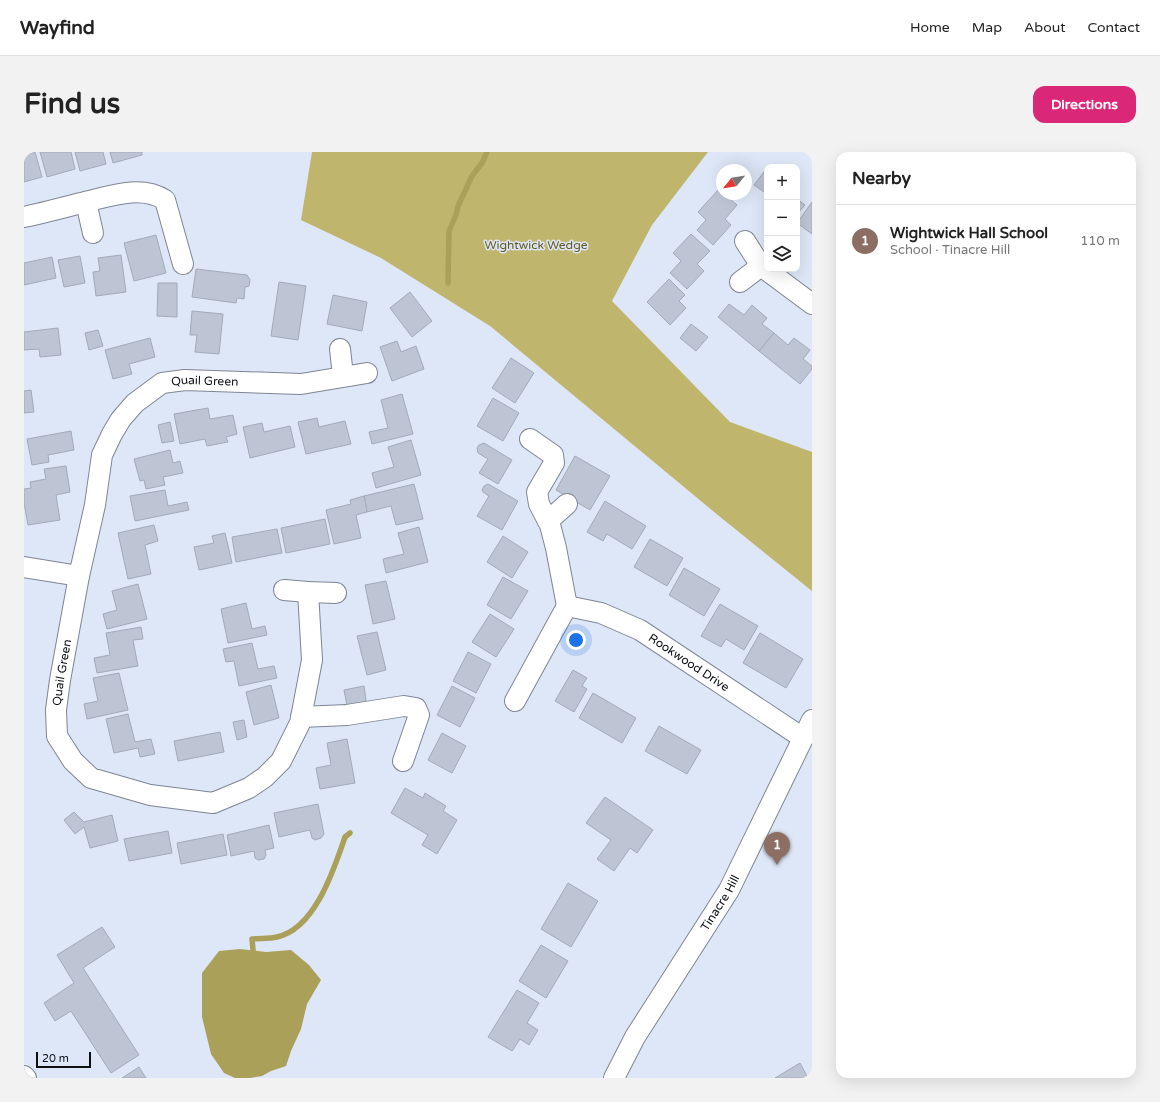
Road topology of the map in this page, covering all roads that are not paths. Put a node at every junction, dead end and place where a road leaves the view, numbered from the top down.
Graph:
1 (86, 202) junction
2 (24, 217) edge
3 (93, 233) dead end
4 (745, 241) dead end
5 (183, 264) dead end
6 (761, 266) junction
7 (740, 282) dead end
8 (812, 304) edge
9 (340, 349) dead end
10 (367, 372) dead end
11 (343, 376) junction
12 (530, 439) dead end
13 (567, 504) dead end
14 (548, 521) junction
15 (24, 567) edge
16 (79, 576) junction
17 (284, 590) dead end
18 (308, 592) junction
19 (336, 593) dead end
20 (566, 606) junction
21 (515, 701) dead end
22 (301, 718) junction
23 (812, 720) edge
24 (803, 738) junction
25 (403, 761) dead end
26 (614, 1078) edge

1 - 2 street
1 - 3 street
1 - 5 street
4 - 6 street
6 - 7 street
6 - 8 street
9 - 11 street
10 - 11 street, Quail Green
11 - 16 street, Quail Green
12 - 14 street
13 - 14 street
14 - 20 street
15 - 16 street
16 - 22 street, Quail Green
17 - 18 street
18 - 19 street
18 - 22 street, Quail Green
20 - 21 street
20 - 24 street, Rookwood Drive
22 - 25 street
23 - 24 street, Tinacre Hill
24 - 26 street, Tinacre Hill

